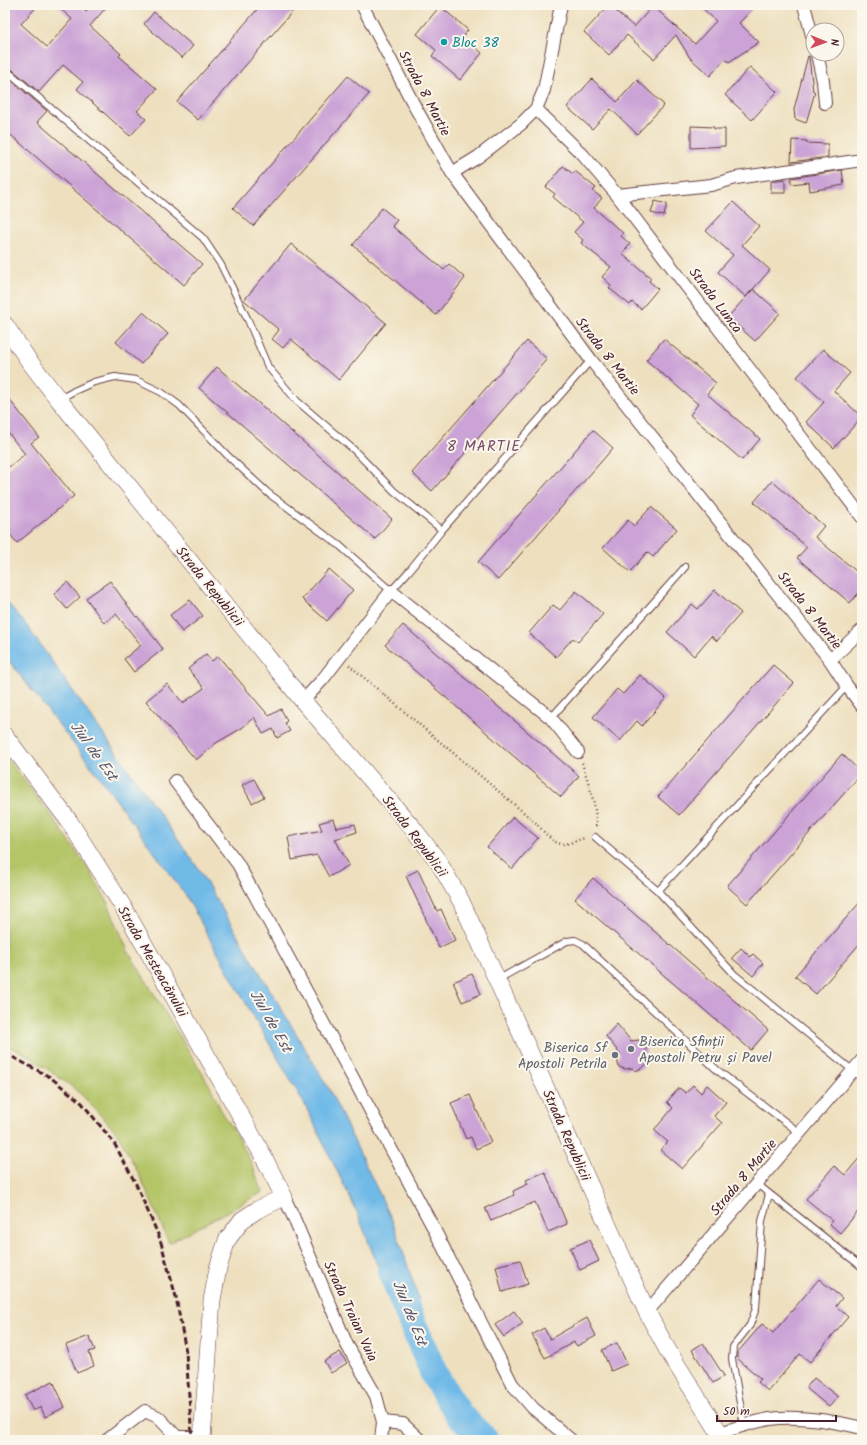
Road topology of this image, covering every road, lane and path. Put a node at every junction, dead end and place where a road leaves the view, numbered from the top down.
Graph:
1 (362, 5) edge
2 (561, 5) edge
3 (804, 5) edge
4 (808, 22) edge
5 (818, 62) edge
6 (5, 68) edge
7 (825, 103) dead end
8 (536, 109) junction
9 (862, 160) edge
10 (452, 173) junction
11 (617, 195) junction
12 (5, 325) edge
13 (591, 360) junction
14 (59, 400) junction
15 (862, 517) edge
16 (442, 530) junction
17 (685, 567) dead end
18 (391, 591) junction
19 (862, 630) edge
20 (340, 657) junction
21 (830, 660) junction
22 (847, 686) junction
23 (303, 701) junction
24 (862, 706) edge
25 (551, 718) junction
26 (5, 736) edge
27 (578, 752) joint
28 (175, 781) dead end
29 (596, 837) junction
30 (658, 891) junction
31 (497, 980) junction
32 (862, 1060) edge
33 (858, 1074) edge
34 (800, 1133) junction
35 (757, 1184) junction
36 (770, 1194) junction
37 (284, 1197) junction
38 (862, 1268) edge
39 (647, 1312) junction
40 (384, 1422) junction
41 (744, 1425) junction
42 (862, 1428) edge
43 (722, 1436) edge
44 (202, 1439) edge
45 (107, 1440) edge
46 (381, 1440) edge
47 (420, 1440) edge
48 (571, 1440) edge

1 - 10 street, Strada 8 Martie
2 - 8 street
3 - 4 street
5 - 7 street
6 - 16 lane
8 - 10 street
8 - 11 street, Strada Lunca
9 - 11 street
10 - 13 street, Strada 8 Martie
11 - 15 street, Strada Lunca
12 - 14 main road, Strada Republicii
13 - 16 lane
13 - 21 street, Strada 8 Martie
14 - 18 lane
14 - 23 main road, Strada Republicii
16 - 18 lane
17 - 25 lane
18 - 20 street
18 - 25 street
19 - 21 street
20 - 23 street
20 - 29 path
21 - 22 street, Strada 8 Martie
22 - 24 street, Strada 8 Martie
22 - 30 lane
23 - 31 main road, Strada Republicii
25 - 27 street
26 - 37 main road, Strada Mesteacănului
27 - 29 path
28 - 48 street
29 - 30 lane
30 - 33 lane
31 - 34 lane
31 - 39 main road, Strada Republicii
32 - 33 street, Strada 8 Martie
33 - 34 street, Strada 8 Martie
34 - 35 street, Strada 8 Martie
35 - 36 lane
35 - 39 street, Strada 8 Martie
36 - 38 lane
36 - 41 lane
37 - 40 street, Strada Traian Vuia
37 - 44 main road
39 - 43 main road, Strada Republicii
40 - 46 street, Strada Traian Vuia
40 - 47 street
41 - 42 street
41 - 43 street
44 - 45 street

